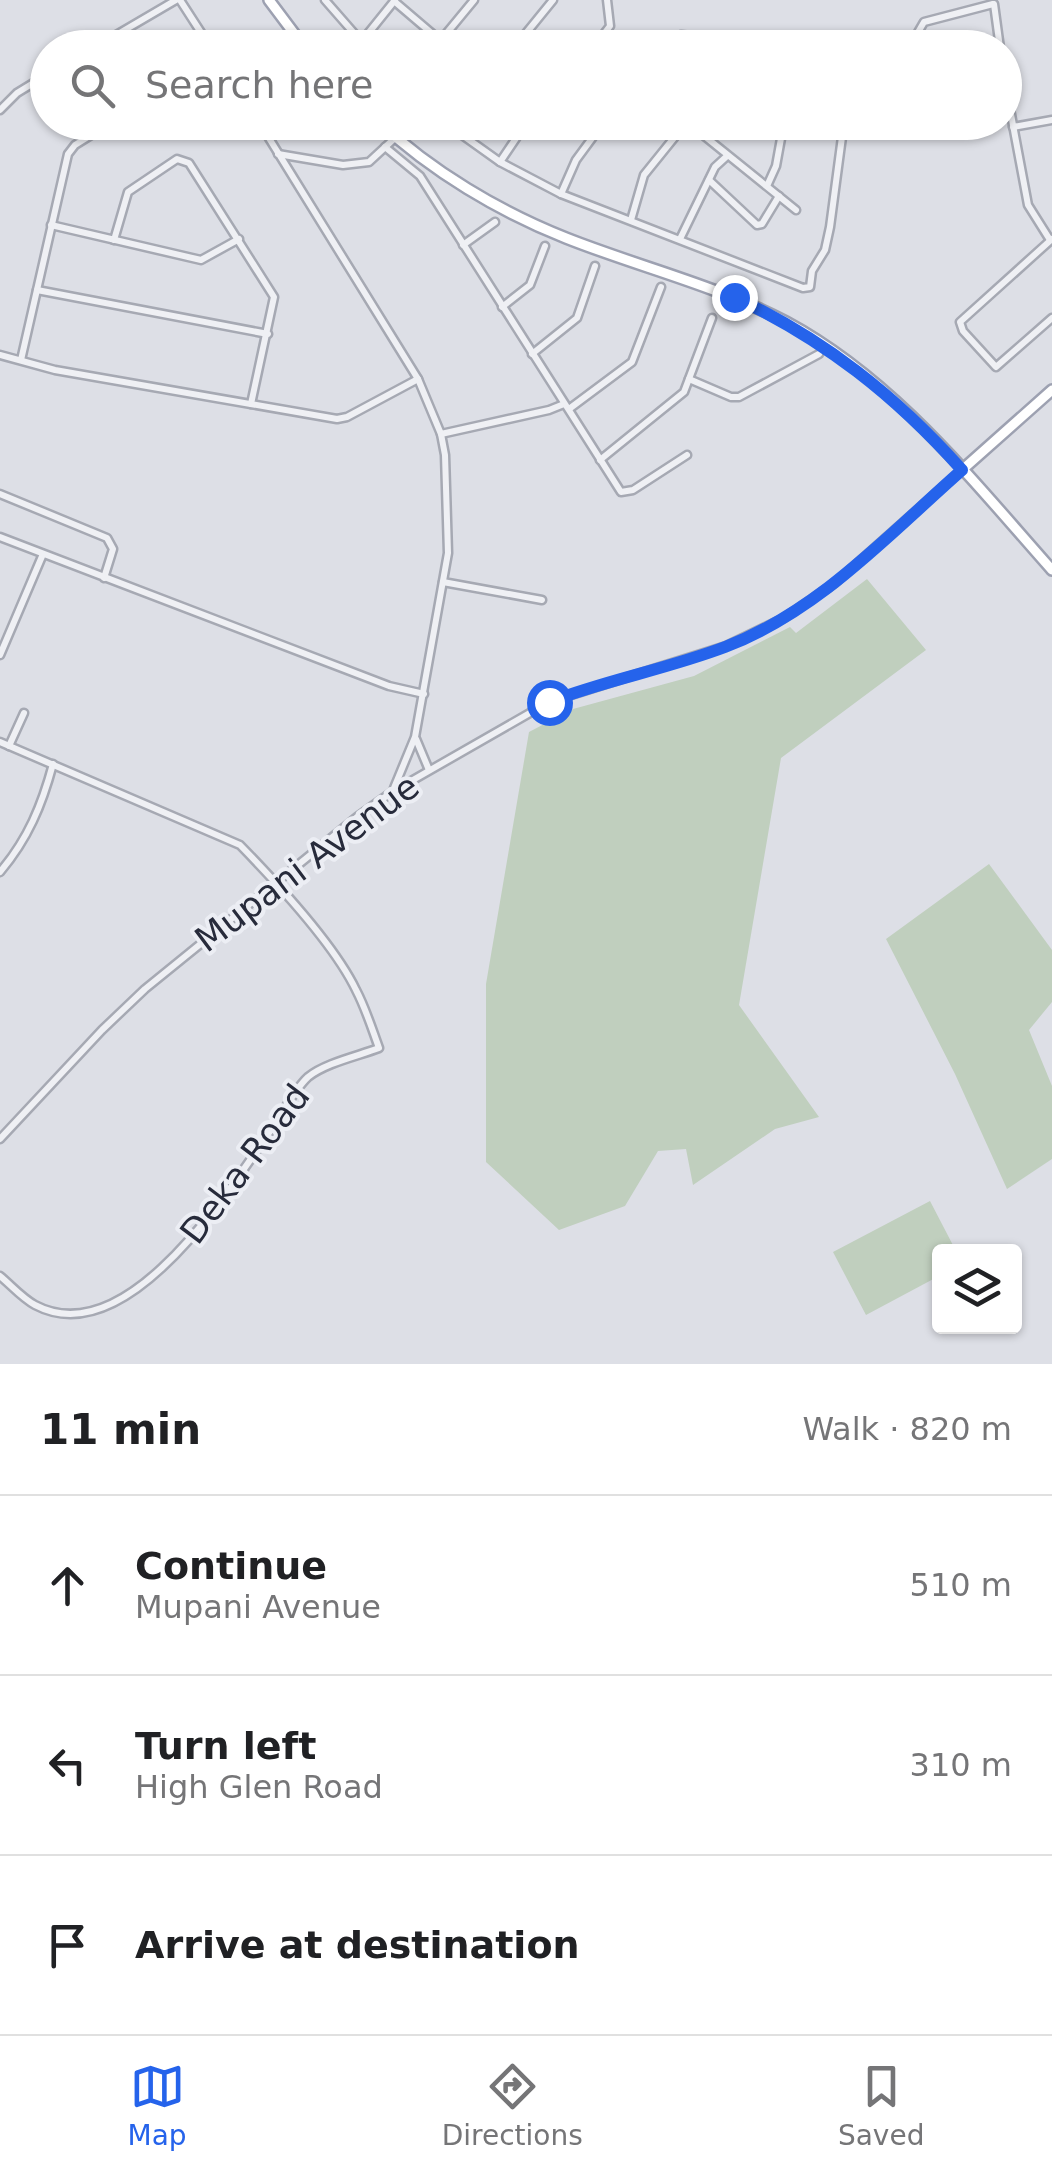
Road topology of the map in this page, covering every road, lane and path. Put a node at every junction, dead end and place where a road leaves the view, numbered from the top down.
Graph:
1 (178, 0) edge
2 (269, 0) edge
3 (325, 0) edge
4 (474, 0) edge
5 (553, 0) edge
6 (607, 0) edge
7 (394, 1) edge
8 (993, 2) edge
9 (130, 30) edge
10 (199, 30) edge
11 (292, 30) edge
12 (352, 30) edge
13 (374, 30) edge
14 (428, 30) edge
15 (448, 30) edge
16 (529, 30) edge
17 (607, 30) edge
18 (920, 30) edge
19 (997, 30) edge
20 (30, 85) edge
21 (0, 110) edge
22 (1052, 120) edge
23 (1022, 125) edge
24 (82, 140) edge
25 (270, 140) edge
26 (392, 140) edge
27 (401, 140) edge
28 (469, 140) edge
29 (515, 140) edge
30 (591, 140) edge
31 (673, 140) edge
32 (708, 140) edge
33 (781, 140) edge
34 (842, 140) edge
35 (1016, 140) edge
36 (385, 147) junction
37 (278, 154) junction
38 (727, 156) junction
39 (500, 162) junction
40 (709, 180) junction
41 (767, 186) junction
42 (562, 194) junction
43 (780, 196) junction
44 (796, 210) dead end
45 (631, 220) junction
46 (495, 222) dead end
47 (51, 225) junction
48 (680, 239) junction
49 (1051, 239) edge
50 (114, 240) junction
51 (239, 240) junction
52 (463, 245) junction
53 (545, 246) dead end
54 (595, 266) dead end
55 (661, 287) dead end
56 (36, 290) junction
57 (502, 307) junction
58 (712, 318) dead end
59 (1052, 318) edge
60 (268, 334) junction
61 (0, 354) edge
62 (532, 354) junction
63 (818, 354) dead end
64 (21, 360) junction
65 (418, 379) junction
66 (689, 379) junction
67 (1052, 390) edge
68 (251, 404) junction
69 (566, 407) junction
70 (441, 434) junction
71 (687, 455) dead end
72 (600, 460) junction
73 (962, 470) junction
74 (0, 494) edge
75 (0, 537) edge
76 (43, 554) junction
77 (1052, 570) edge
78 (104, 578) junction
79 (443, 582) junction
80 (542, 600) dead end
81 (0, 655) edge
82 (424, 694) junction
83 (24, 713) dead end
84 (415, 737) junction
85 (0, 742) edge
86 (9, 746) junction
87 (54, 764) junction
88 (429, 770) junction
89 (392, 792) junction
90 (0, 872) edge
91 (275, 883) junction
92 (0, 1139) edge
93 (0, 1276) edge

1 - 9 street
1 - 10 street
2 - 11 main road
3 - 12 street
4 - 15 street
5 - 16 street
6 - 17 street
7 - 13 street
7 - 14 street
8 - 18 street
8 - 19 street
20 - 21 street
22 - 23 street
24 - 47 street
25 - 37 street
26 - 36 street
27 - 73 main road
28 - 39 street
29 - 39 street
30 - 42 street
31 - 45 street
32 - 38 street
33 - 41 street
34 - 48 street
35 - 49 street
36 - 37 street
36 - 52 street
37 - 65 street
38 - 40 street
38 - 41 street
39 - 42 street
40 - 43 street
40 - 48 street
41 - 43 street
42 - 45 street
43 - 44 street
45 - 48 street
46 - 52 street
47 - 50 street
47 - 56 street
49 - 59 street
50 - 51 street
50 - 51 street
51 - 60 street
52 - 57 street
53 - 57 street
54 - 62 street
55 - 69 street
56 - 60 street
56 - 64 street
57 - 62 street
58 - 66 street
60 - 68 street
61 - 64 street
62 - 69 street
63 - 66 street
64 - 68 street
65 - 68 street
65 - 70 street
66 - 72 street
67 - 73 main road
69 - 70 street
69 - 72 street
70 - 79 street
71 - 72 street
73 - 77 main road
73 - 88 street, Mupani Avenue
74 - 78 street
75 - 76 street
76 - 78 street
76 - 81 street
78 - 82 street
79 - 80 street
79 - 82 street
82 - 84 street
83 - 86 street
84 - 88 street
84 - 89 street
85 - 86 street
86 - 87 street
87 - 90 street
87 - 91 street
88 - 89 street, Mupani Avenue
89 - 91 street, Mupani Avenue
91 - 92 street, Mupani Avenue
91 - 93 street, Deka Road

